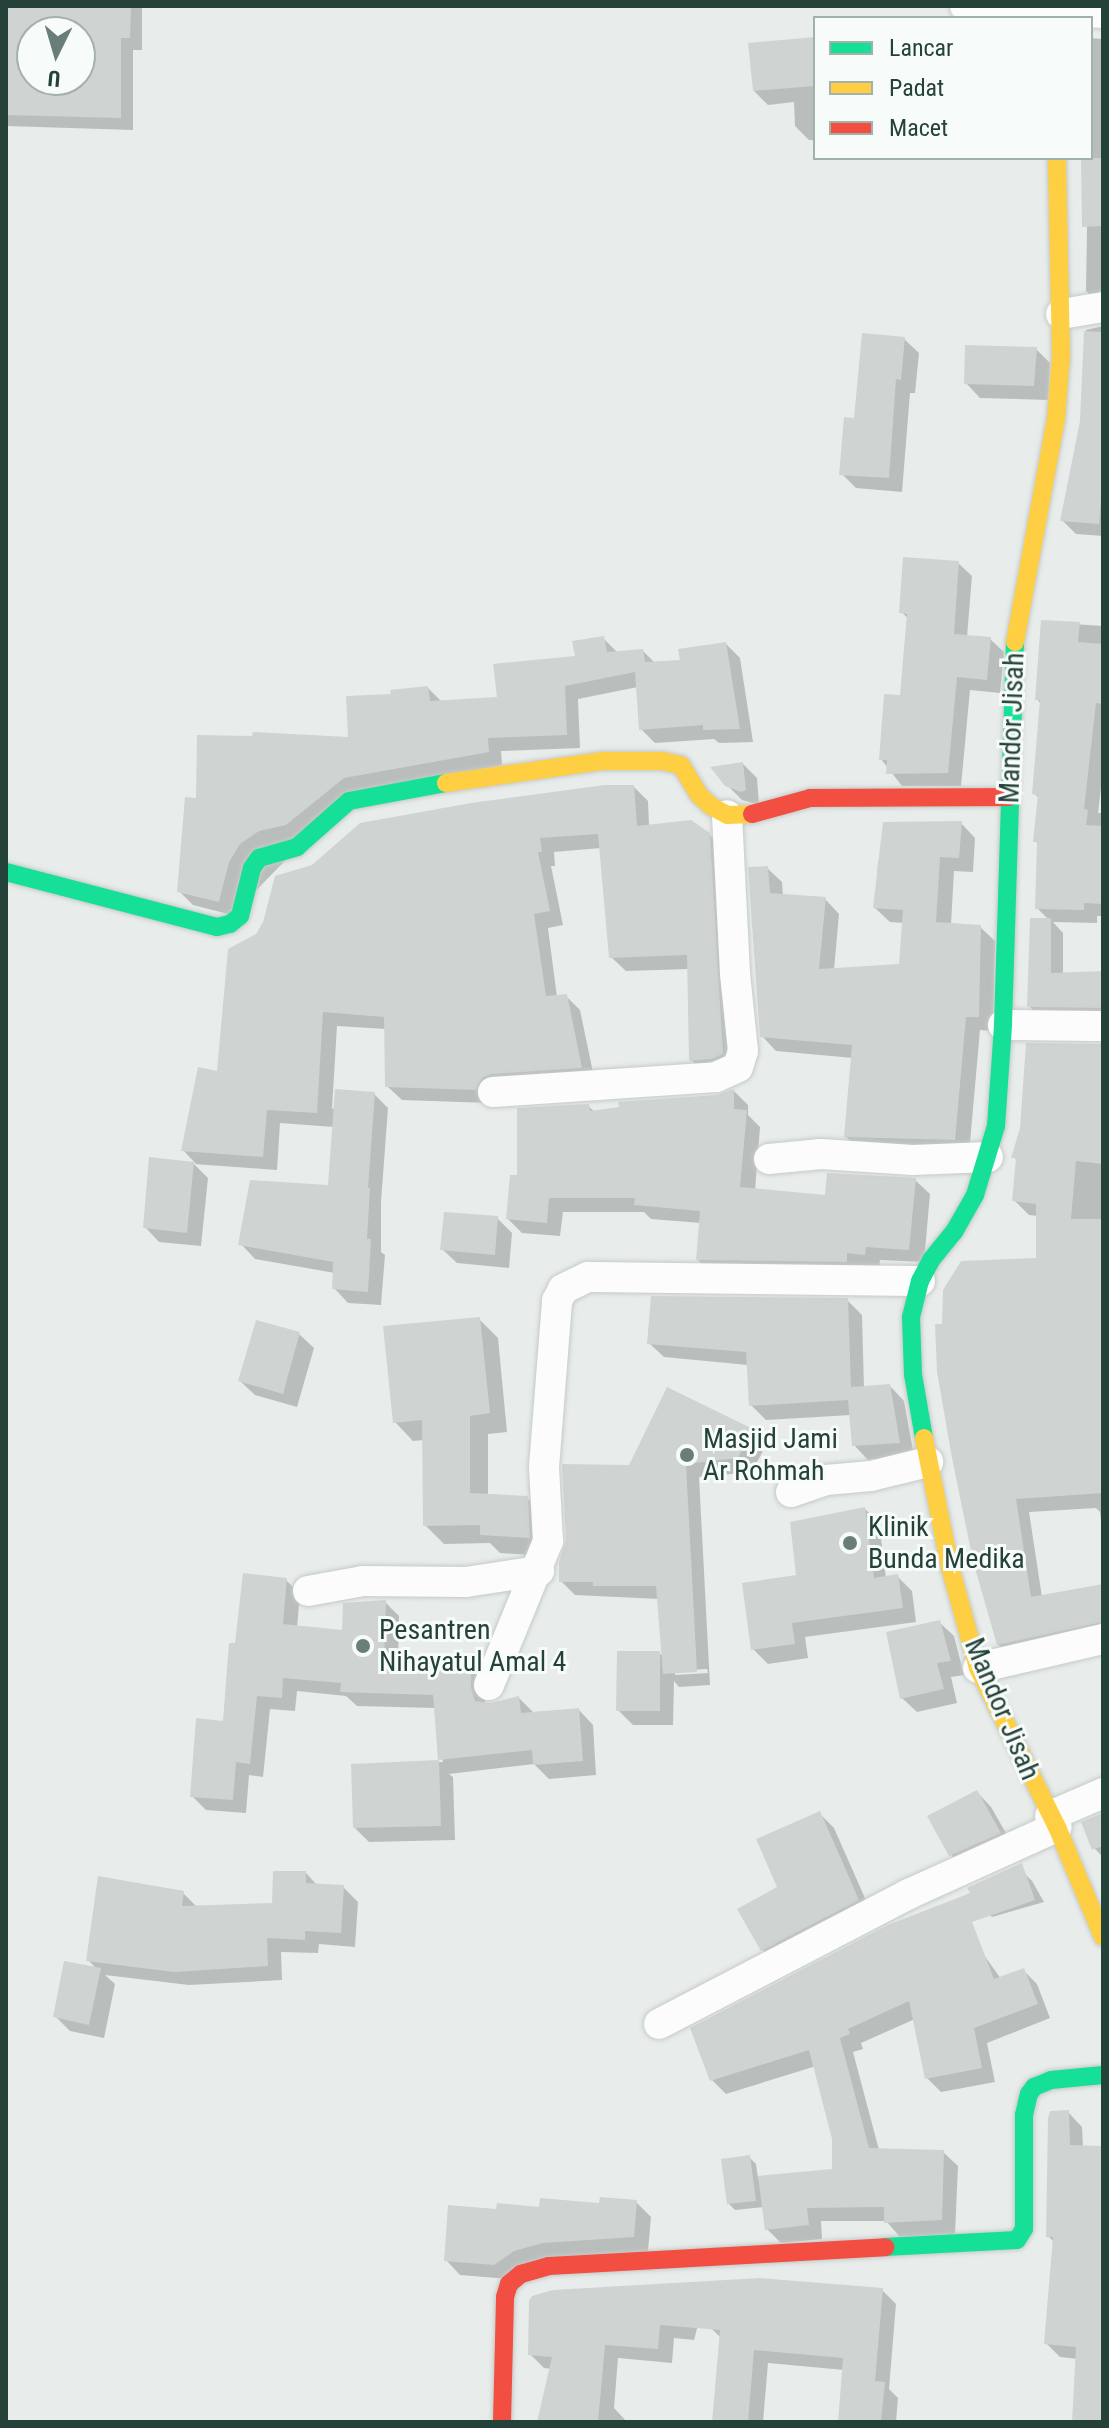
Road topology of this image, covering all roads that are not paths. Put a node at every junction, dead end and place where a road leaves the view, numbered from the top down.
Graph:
1 (965, 6) edge
2 (1029, 11) edge
3 (1103, 13) edge
4 (1057, 160) edge
5 (1103, 307) edge
6 (1061, 314) junction
7 (1009, 797) junction
8 (727, 815) junction
9 (6, 872) edge
10 (1003, 1025) junction
11 (1103, 1026) edge
12 (493, 1092) dead end
13 (988, 1157) junction
14 (769, 1159) dead end
15 (920, 1281) junction
16 (928, 1462) junction
17 (791, 1492) dead end
18 (539, 1571) junction
19 (308, 1591) dead end
20 (1103, 1639) edge
21 (978, 1668) junction
22 (489, 1685) dead end
23 (1103, 1793) edge
24 (1054, 1821) junction
25 (1103, 1937) edge
26 (659, 2024) dead end
27 (1103, 2075) edge
28 (502, 2422) edge

1 - 2 street
2 - 3 street
4 - 6 street, Mandor Jisah
5 - 6 street
6 - 7 street, Mandor Jisah
7 - 8 street
7 - 10 street, Mandor Jisah
8 - 9 street
8 - 12 street
10 - 11 street
10 - 13 street, Mandor Jisah
13 - 14 street
13 - 15 street, Mandor Jisah
15 - 16 street, Mandor Jisah
15 - 18 street
16 - 17 street
16 - 21 street, Mandor Jisah
18 - 19 street
18 - 22 street
20 - 21 street
21 - 24 street, Mandor Jisah
23 - 24 street
24 - 25 street, Mandor Jisah
24 - 26 street
27 - 28 street

